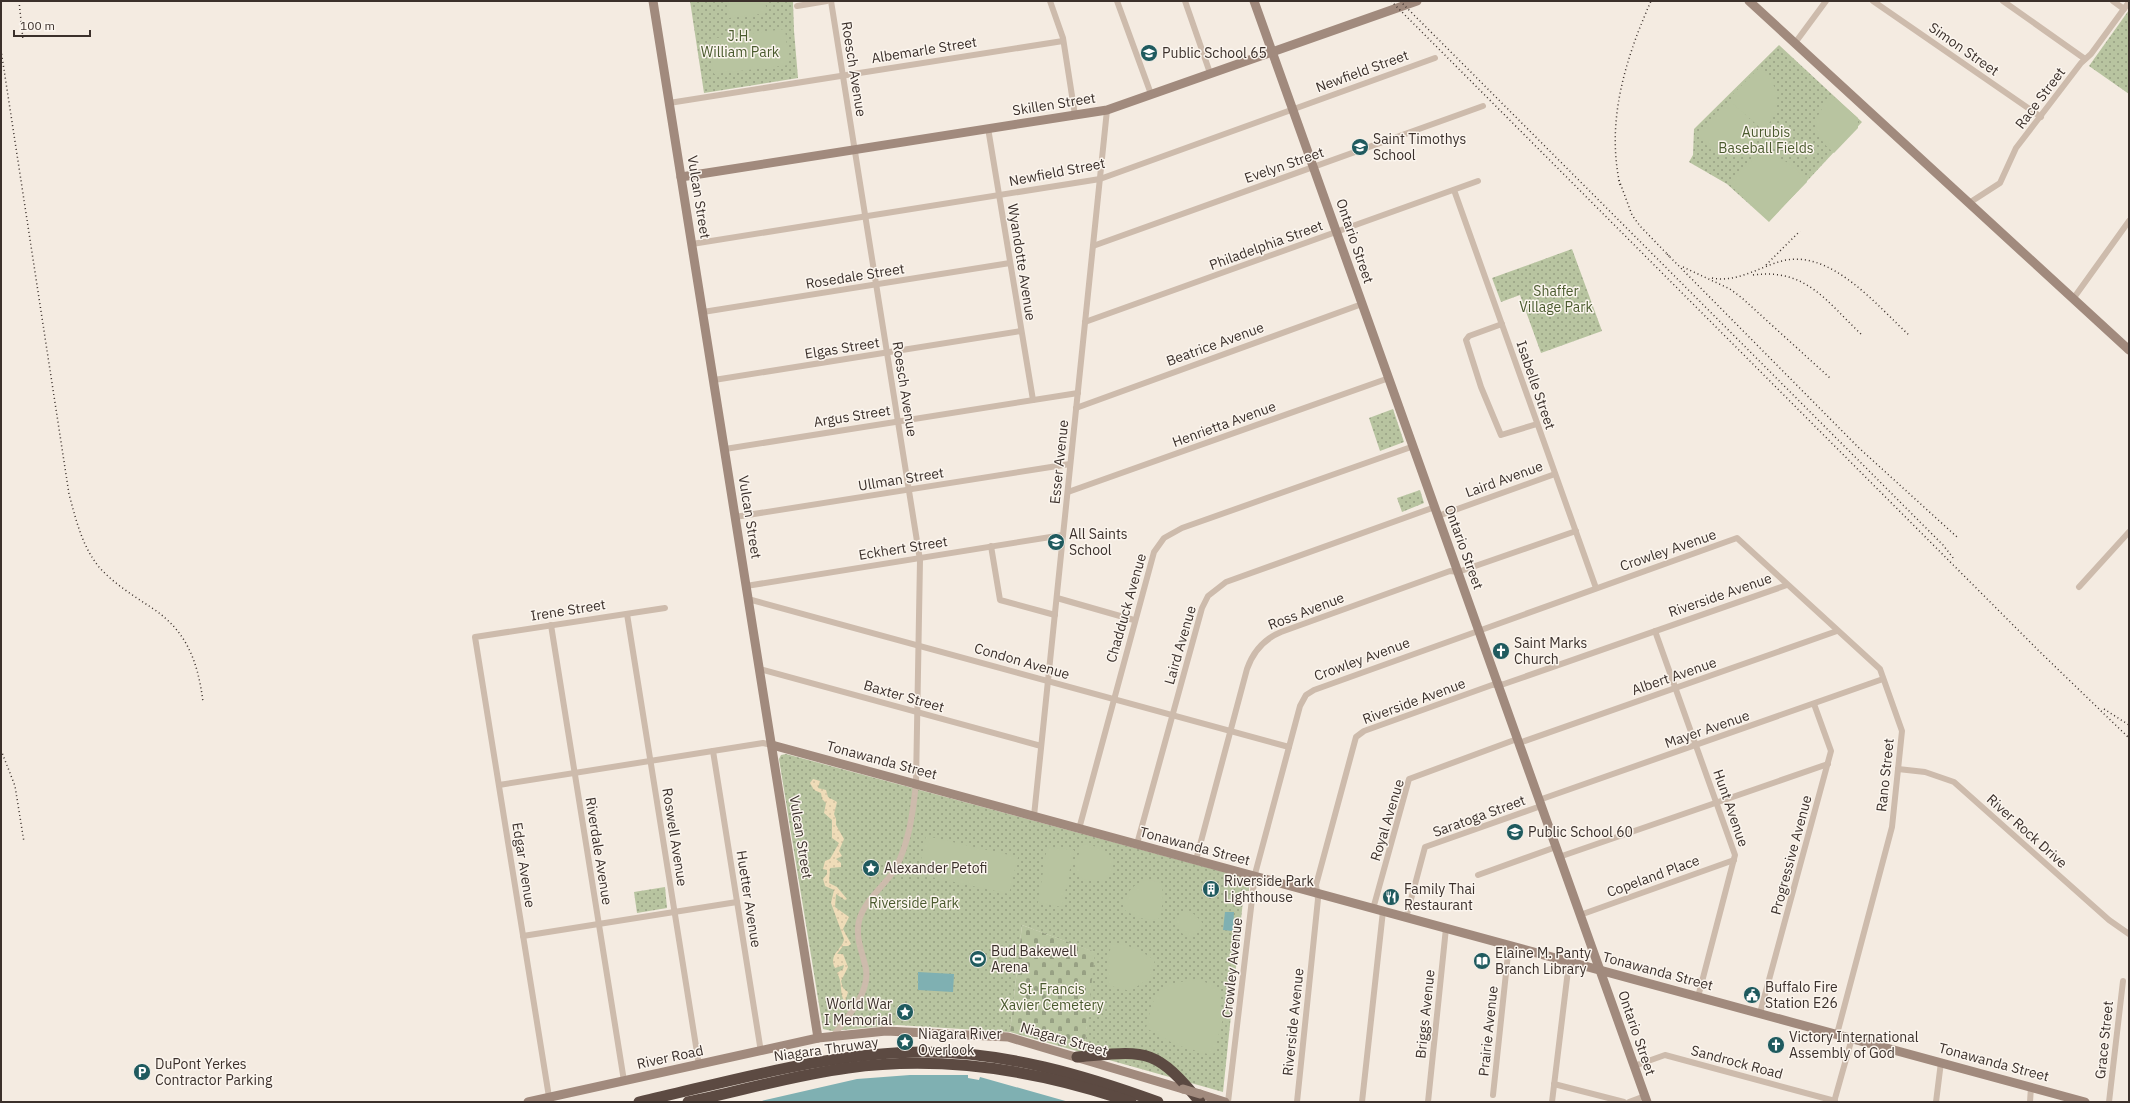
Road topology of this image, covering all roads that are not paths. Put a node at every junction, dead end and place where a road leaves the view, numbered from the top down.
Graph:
1 (653, 1) edge
2 (827, 1) edge
3 (831, 1) edge
4 (1050, 1) edge
5 (1117, 1) edge
6 (1185, 1) edge
7 (1254, 1) edge
8 (1417, 1) edge
9 (1826, 1) edge
10 (1873, 1) edge
11 (2003, 1) edge
12 (2113, 1) edge
13 (1751, 2) edge
14 (2126, 4) edge
15 (797, 6) dead end
16 (1063, 41) junction
17 (1795, 43) junction
18 (1273, 51) junction
19 (1435, 58) dead end
20 (2085, 59) junction
21 (1210, 73) junction
22 (843, 76) junction
23 (1151, 94) junction
24 (670, 103) junction
25 (1483, 106) dead end
26 (1293, 109) junction
27 (1107, 110) junction
28 (1076, 115) junction
29 (2040, 118) junction
30 (988, 128) junction
31 (855, 149) junction
32 (1314, 167) junction
33 (681, 177) junction
34 (1100, 178) junction
35 (1478, 181) dead end
36 (1454, 190) junction
37 (999, 195) junction
38 (1969, 203) junction
39 (865, 216) junction
40 (2129, 221) edge
41 (1338, 232) junction
42 (692, 244) junction
43 (1093, 246) junction
44 (1010, 263) junction
45 (876, 285) junction
46 (2073, 299) junction
47 (1362, 304) junction
48 (703, 312) junction
49 (1085, 322) junction
50 (1502, 324) junction
51 (1021, 331) junction
52 (2129, 350) edge
53 (888, 354) junction
54 (1389, 378) junction
55 (714, 380) junction
56 (1078, 392) junction
57 (1033, 400) junction
58 (1076, 408) junction
59 (898, 421) junction
60 (1537, 424) junction
61 (1414, 446) junction
62 (725, 449) junction
63 (1070, 464) junction
64 (1555, 474) junction
65 (909, 490) junction
66 (1068, 492) junction
67 (1437, 511) junction
68 (736, 517) junction
69 (1576, 531) junction
70 (2129, 532) edge
71 (1063, 535) junction
72 (991, 546) junction
73 (1749, 549) joint
74 (920, 558) junction
75 (1458, 572) junction
76 (1787, 585) junction
77 (746, 586) junction
78 (2079, 587) dead end
79 (1596, 588) junction
80 (1056, 598) junction
81 (748, 599) junction
82 (665, 608) dead end
83 (627, 614) junction
84 (1055, 615) junction
85 (1134, 620) junction
86 (551, 625) junction
87 (1478, 630) junction
88 (1838, 630) junction
89 (1655, 631) junction
90 (475, 637) joint
91 (919, 645) junction
92 (760, 669) junction
93 (1883, 680) junction
94 (1048, 681) junction
95 (1498, 684) junction
96 (1676, 688) junction
97 (1114, 699) junction
98 (1814, 704) junction
99 (917, 712) junction
100 (1172, 716) junction
101 (1230, 731) junction
102 (1518, 741) junction
103 (772, 745) junction
104 (1696, 745) junction
105 (1041, 746) junction
106 (1289, 747) junction
107 (713, 751) junction
108 (650, 761) junction
109 (1828, 764) junction
110 (1898, 769) junction
111 (574, 773) junction
112 (916, 784) junction
113 (499, 785) junction
114 (1716, 802) junction
115 (1540, 803) junction
116 (1034, 816) junction
117 (1079, 829) junction
118 (1136, 844) junction
119 (1556, 847) junction
120 (1559, 857) junction
121 (1196, 860) junction
122 (1734, 860) junction
123 (1478, 875) dead end
124 (1254, 876) junction
125 (1317, 893) junction
126 (737, 902) junction
127 (1373, 909) junction
128 (1383, 911) junction
129 (674, 912) junction
130 (1580, 915) junction
131 (1406, 918) junction
132 (599, 924) junction
133 (1446, 928) junction
134 (2129, 934) edge
135 (523, 936) junction
136 (1509, 945) junction
137 (1569, 962) junction
138 (1600, 970) junction
139 (2123, 981) dead end
140 (1698, 997) junction
141 (1760, 1014) junction
142 (1837, 1034) junction
143 (833, 1036) junction
144 (818, 1038) junction
145 (1852, 1038) junction
146 (761, 1052) junction
147 (1077, 1057) junction
148 (1941, 1062) junction
149 (699, 1065) junction
150 (1634, 1066) junction
151 (624, 1081) junction
152 (1554, 1084) junction
153 (2031, 1087) junction
154 (1493, 1095) dead end
155 (549, 1097) junction
156 (1200, 1098) edge
157 (1646, 1099) edge
158 (528, 1102) edge
159 (639, 1102) edge
160 (688, 1102) edge
161 (1131, 1102) edge
162 (1158, 1102) edge
163 (1227, 1102) edge
164 (1297, 1102) edge
165 (1362, 1102) edge
166 (1428, 1102) edge
167 (1552, 1102) edge
168 (1624, 1102) edge
169 (1629, 1102) edge
170 (1835, 1102) edge
171 (1936, 1102) edge
172 (2030, 1102) edge
173 (2085, 1102) edge
174 (2109, 1102) edge

1 - 24 street, Vulcan Street
2 - 15 street
3 - 22 street, Roesch Avenue
4 - 16 street
5 - 23 street
6 - 21 street
7 - 18 street, Ontario Street
8 - 18 street, Skillen Street
9 - 17 street
10 - 29 street, Simon Street
11 - 20 street
12 - 14 street
13 - 17 street
14 - 20 street, Race Street
16 - 22 street, Albemarle Street
16 - 28 street
17 - 38 street
18 - 21 street, Skillen Street
18 - 26 street, Ontario Street
19 - 26 street, Newfield Street
20 - 29 street, Race Street
21 - 23 street, Skillen Street
22 - 24 street, Albemarle Street
22 - 31 street, Roesch Avenue
23 - 27 street, Skillen Street
24 - 33 street, Vulcan Street
25 - 32 street, Evelyn Street
26 - 32 street, Ontario Street
26 - 34 street, Newfield Street
27 - 28 street, Skillen Street
27 - 34 street, Esser Avenue
28 - 30 street, Skillen Street
29 - 38 street, Race Street
30 - 31 street, Skillen Street
30 - 37 street, Wyandotte Avenue
31 - 33 street, Skillen Street
31 - 39 street, Roesch Avenue
32 - 41 street, Ontario Street
32 - 43 street, Evelyn Street
33 - 42 street, Vulcan Street
34 - 37 street, Newfield Street
34 - 43 street, Esser Avenue
35 - 36 street, Philadelphia Street
36 - 41 street, Philadelphia Street
36 - 50 street, Isabelle Street
37 - 39 street, Newfield Street
37 - 44 street, Wyandotte Avenue
38 - 46 street
39 - 42 street, Newfield Street
39 - 45 street, Roesch Avenue
40 - 46 street
41 - 47 street, Ontario Street
41 - 49 street, Philadelphia Street
42 - 48 street, Vulcan Street
43 - 49 street, Esser Avenue
44 - 45 street, Rosedale Street
44 - 51 street, Wyandotte Avenue
45 - 48 street, Rosedale Street
45 - 53 street, Roesch Avenue
46 - 52 street
47 - 54 street, Ontario Street
47 - 58 street, Beatrice Avenue
48 - 55 street, Vulcan Street
49 - 56 street, Esser Avenue
50 - 60 street, Isabelle Street
50 - 60 street
51 - 53 street, Elgas Street
51 - 57 street, Wyandotte Avenue
53 - 55 street, Elgas Street
53 - 59 street, Roesch Avenue
54 - 61 street, Ontario Street
54 - 66 street, Henrietta Avenue
55 - 62 street, Vulcan Street
56 - 57 street, Argus Street
56 - 58 street, Esser Avenue
57 - 59 street, Argus Street
58 - 63 street, Esser Avenue
59 - 62 street, Argus Street
59 - 65 street, Roesch Avenue
60 - 64 street, Isabelle Street
61 - 67 street, Ontario Street
61 - 85 street, Chadduck Avenue
62 - 68 street, Vulcan Street
63 - 65 street, Ullman Street
63 - 66 street, Esser Avenue
64 - 67 street, Laird Avenue
64 - 69 street, Isabelle Street
65 - 68 street, Ullman Street
65 - 74 street, Roesch Avenue
66 - 71 street, Esser Avenue
67 - 75 street, Ontario Street
67 - 100 street, Laird Avenue
68 - 77 street, Vulcan Street
69 - 75 street, Ross Avenue
69 - 79 street, Isabelle Street
70 - 78 street
71 - 72 street, Eckhert Street
71 - 80 street, Esser Avenue
72 - 74 street, Eckhert Street
72 - 84 street
73 - 76 street, Rano Street
73 - 79 street, Crowley Avenue
74 - 77 street, Eckhert Street
74 - 91 street, Roesch Avenue
75 - 87 street, Ontario Street
75 - 101 street, Ross Avenue
76 - 88 street, Rano Street
76 - 89 street, Riverside Avenue
77 - 81 street, Vulcan Street
79 - 87 street, Crowley Avenue
80 - 84 street, Esser Avenue
80 - 85 street
81 - 91 street, Condon Avenue
81 - 92 street, Vulcan Street
82 - 83 street, Irene Street
83 - 86 street, Irene Street
83 - 108 street, Roswell Avenue
84 - 94 street, Esser Avenue
85 - 97 street, Chadduck Avenue
86 - 90 street, Irene Street
86 - 111 street, Riverdale Avenue
87 - 95 street, Ontario Street
87 - 106 street, Crowley Avenue
88 - 93 street, Rano Street
88 - 96 street, Albert Avenue
89 - 95 street, Riverside Avenue
89 - 96 street, Hunt Avenue
90 - 113 street, Edgar Avenue
91 - 94 street, Condon Avenue
91 - 99 street, Roesch Avenue
92 - 99 street, Baxter Street
92 - 103 street, Vulcan Street
93 - 98 street, Mayer Avenue
93 - 110 street, Rano Street
94 - 97 street, Condon Avenue
94 - 105 street, Esser Avenue
95 - 102 street, Ontario Street
95 - 125 street, Riverside Avenue
96 - 102 street, Albert Avenue
96 - 104 street, Hunt Avenue
97 - 100 street, Condon Avenue
97 - 117 street, Chadduck Avenue
98 - 104 street, Mayer Avenue
98 - 109 street, Progressive Avenue
99 - 105 street, Baxter Street
99 - 112 street, Roesch Avenue
100 - 101 street, Condon Avenue
100 - 118 street, Laird Avenue
101 - 106 street, Condon Avenue
101 - 121 street, Ross Avenue
102 - 115 street, Ontario Street
102 - 127 street, Royal Avenue
103 - 107 street, Tonawanda Street
103 - 112 street, Tonawanda Street
103 - 144 street, Vulcan Street
104 - 114 street, Hunt Avenue
104 - 115 street, Mayer Avenue
105 - 116 street, Esser Avenue
106 - 124 street, Crowley Avenue
107 - 108 street, Tonawanda Street
107 - 126 street, Huetter Avenue
108 - 111 street, Tonawanda Street
108 - 129 street, Roswell Avenue
109 - 114 street
109 - 141 street, Progressive Avenue
110 - 134 street, River Rock Drive
110 - 142 street, Rano Street
111 - 113 street, Tonawanda Street
111 - 132 street, Riverdale Avenue
112 - 116 street, Tonawanda Street
112 - 143 street, Roesch Avenue
113 - 135 street, Edgar Avenue
114 - 120 street
114 - 122 street, Hunt Avenue
115 - 119 street, Ontario Street
115 - 131 street, Saratoga Street
116 - 117 street, Tonawanda Street
117 - 118 street, Tonawanda Street
118 - 121 street, Tonawanda Street
119 - 120 street, Ontario Street
119 - 123 street
120 - 130 street, Ontario Street
121 - 124 street, Tonawanda Street
122 - 130 street, Copeland Place
122 - 140 street, Hunt Avenue
124 - 125 street, Tonawanda Street
124 - 163 street, Crowley Avenue
125 - 127 street, Tonawanda Street
125 - 164 street, Riverside Avenue
126 - 129 street
126 - 146 street, Huetter Avenue
127 - 128 street, Tonawanda Street
128 - 131 street, Tonawanda Street
128 - 165 street
129 - 132 street
129 - 149 street, Roswell Avenue
130 - 138 street, Ontario Street
131 - 133 street, Tonawanda Street
132 - 135 street
132 - 151 street, Riverdale Avenue
133 - 136 street, Tonawanda Street
133 - 166 street, Briggs Avenue
135 - 155 street, Edgar Avenue
136 - 137 street, Tonawanda Street
136 - 154 street, Prairie Avenue
137 - 138 street, Tonawanda Street
137 - 152 street
138 - 140 street, Tonawanda Street
138 - 150 street, Ontario Street
139 - 174 street, Grace Street
140 - 141 street, Tonawanda Street
141 - 142 street, Tonawanda Street
142 - 145 street, Tonawanda Street
143 - 144 street, Niagara Street
143 - 147 street, Niagara Street
144 - 146 street, River Road
145 - 148 street, Tonawanda Street
145 - 170 street
146 - 149 street, River Road
147 - 156 street, Niagara Street, bridge
147 - 156 highway
148 - 153 street, Tonawanda Street
148 - 171 street
149 - 151 street, River Road
150 - 157 street, Ontario Street
150 - 170 street, Sandrock Road
151 - 155 street, River Road
152 - 167 street
152 - 168 street
153 - 172 street
153 - 173 street, Tonawanda Street
155 - 158 street, River Road
156 - 163 street, Niagara Street
157 - 169 street
159 - 162 highway, Niagara Thruway
160 - 161 highway, Niagara Thruway

